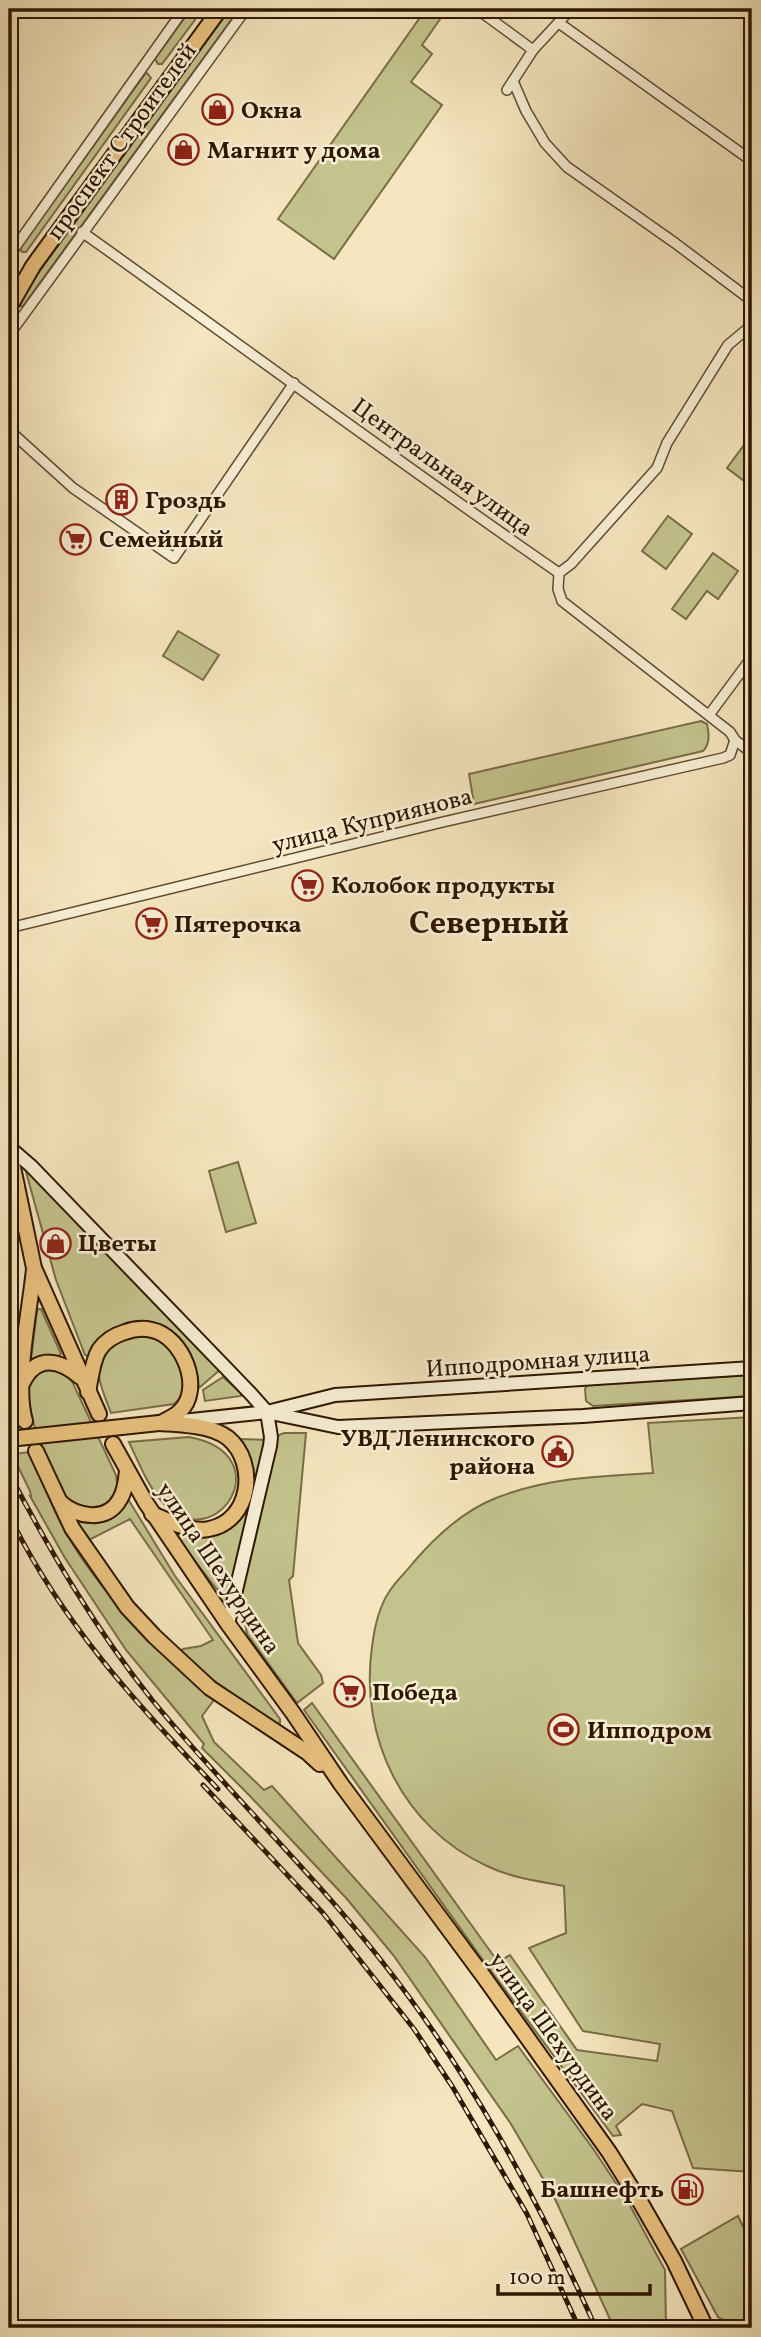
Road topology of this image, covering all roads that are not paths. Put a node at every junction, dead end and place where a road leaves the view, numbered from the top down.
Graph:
1 (184, 9) edge
2 (220, 9) edge
3 (246, 9) edge
4 (477, 9) edge
5 (571, 9) edge
6 (559, 23) junction
7 (533, 50) junction
8 (513, 81) junction
9 (506, 90) dead end
10 (752, 161) edge
11 (82, 232) junction
12 (9, 256) edge
13 (33, 266) junction
14 (9, 290) edge
15 (752, 301) edge
16 (9, 308) edge
17 (752, 325) edge
18 (9, 335) edge
19 (293, 383) junction
20 (9, 430) edge
21 (559, 573) junction
22 (752, 657) edge
23 (709, 715) junction
24 (735, 740) junction
25 (752, 753) edge
26 (9, 928) edge
27 (9, 1147) edge
28 (34, 1268) junction
29 (752, 1368) edge
30 (21, 1384) junction
31 (85, 1385) junction
32 (752, 1403) edge
33 (267, 1412) junction
34 (99, 1414) dead end
35 (25, 1421) dead end
36 (159, 1423) junction
37 (9, 1439) edge
38 (113, 1444) dead end
39 (36, 1451) dead end
40 (127, 1471) junction
41 (57, 1499) junction
42 (152, 1514) junction
43 (228, 1624) junction
44 (289, 1707) junction
45 (273, 1730) junction
46 (341, 1784) junction
47 (706, 2328) edge

1 - 12 street, проспект Строителей
2 - 13 main road, проспект Строителей
3 - 11 street, проспект Строителей
4 - 7 street
5 - 6 street
6 - 7 street
6 - 10 street
7 - 8 street
8 - 9 street
8 - 15 street
11 - 18 street, проспект Строителей
11 - 19 street, Центральная улица
13 - 14 main road, проспект Строителей
13 - 16 main road, проспект Строителей
17 - 21 street
19 - 20 street
19 - 21 street, Центральная улица
21 - 23 street
22 - 23 street
23 - 24 street
24 - 25 street
24 - 26 street, улица Куприянова
27 - 28 main road
27 - 33 street
28 - 30 main road
28 - 31 main road
29 - 33 street, Ипподромная улица
30 - 31 main road
30 - 35 main road
31 - 34 main road
31 - 36 main road
32 - 33 street
33 - 36 street
33 - 43 street
36 - 37 main road, bridge
36 - 42 main road
38 - 40 main road, улица Шехурдина
39 - 41 main road, улица Шехурдина
40 - 41 main road
40 - 42 main road, улица Шехурдина
41 - 45 main road, улица Шехурдина
42 - 43 main road, улица Шехурдина
43 - 44 main road, улица Шехурдина
44 - 45 main road
44 - 46 main road, улица Шехурдина
45 - 46 main road, улица Шехурдина
46 - 47 main road, улица Шехурдина

